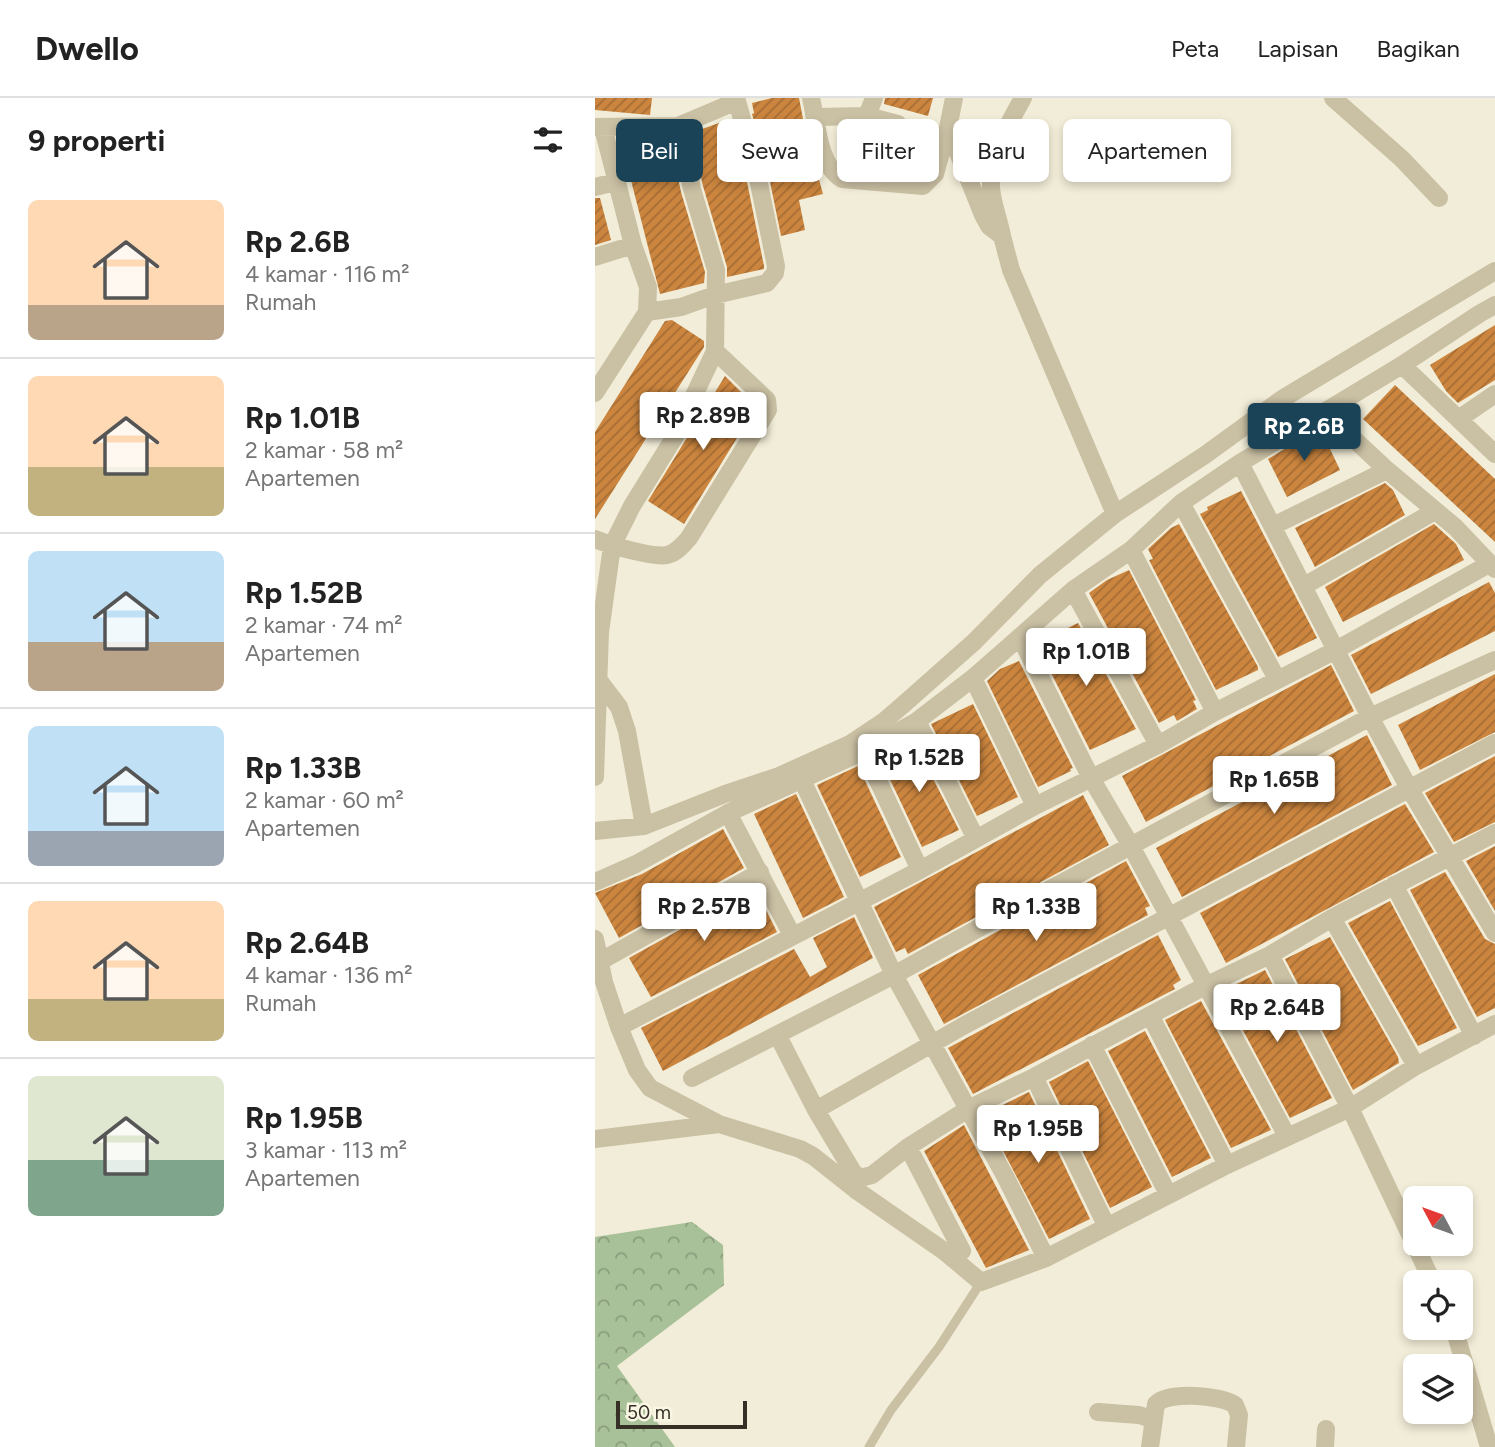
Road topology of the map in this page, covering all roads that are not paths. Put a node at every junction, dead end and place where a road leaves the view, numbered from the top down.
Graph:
1 (811, 98) edge
2 (874, 98) edge
3 (954, 98) edge
4 (1023, 98) edge
5 (1333, 98) edge
6 (740, 100) edge
7 (867, 116) junction
8 (816, 117) junction
9 (693, 119) edge
10 (879, 119) edge
11 (599, 128) edge
12 (948, 128) junction
13 (615, 182) junction
14 (690, 182) edge
15 (595, 187) edge
16 (1439, 198) dead end
17 (1002, 236) junction
18 (633, 245) junction
19 (595, 257) edge
20 (1495, 271) edge
21 (715, 295) junction
22 (1495, 305) edge
23 (647, 312) junction
24 (715, 351) junction
25 (1402, 365) junction
26 (595, 393) edge
27 (1495, 394) edge
28 (1326, 412) junction
29 (1460, 418) junction
30 (1495, 454) edge
31 (1240, 463) junction
32 (1387, 470) junction
33 (1181, 503) junction
34 (1435, 511) junction
35 (1115, 514) junction
36 (1273, 526) junction
37 (603, 543) edge
38 (1131, 550) junction
39 (1492, 567) edge
40 (1304, 586) junction
41 (1073, 590) junction
42 (1020, 637) junction
43 (1336, 650) junction
44 (1495, 660) edge
45 (973, 678) junction
46 (1277, 679) junction
47 (600, 682) junction
48 (1215, 712) junction
49 (1370, 717) junction
50 (918, 721) junction
51 (1495, 743) edge
52 (1158, 745) junction
53 (865, 751) junction
54 (595, 777) edge
55 (1091, 778) junction
56 (801, 780) junction
57 (1409, 788) junction
58 (1035, 806) junction
59 (728, 813) junction
60 (644, 826) junction
61 (595, 831) edge
62 (1495, 833) edge
63 (976, 839) junction
64 (1131, 846) junction
65 (1451, 856) junction
66 (920, 870) junction
67 (759, 872) junction
68 (595, 882) edge
69 (1394, 886) junction
70 (858, 901) junction
71 (1167, 916) junction
72 (1332, 918) junction
73 (1495, 933) edge
74 (792, 935) junction
75 (595, 939) edge
76 (1270, 955) junction
77 (599, 962) junction
78 (894, 975) junction
79 (600, 984) edge
80 (1205, 986) junction
81 (1150, 1015) junction
82 (1495, 1024) edge
83 (619, 1027) junction
84 (1473, 1036) junction
85 (778, 1037) junction
86 (933, 1043) junction
87 (1093, 1045) junction
88 (1416, 1066) junction
89 (1034, 1077) junction
90 (692, 1078) dead end
91 (968, 1108) junction
92 (1350, 1108) junction
93 (817, 1110) junction
94 (719, 1124) junction
95 (1287, 1136) junction
96 (595, 1139) edge
97 (908, 1147) junction
98 (1227, 1165) junction
99 (858, 1184) junction
100 (1168, 1194) junction
101 (1107, 1227) junction
102 (962, 1251) dead end
103 (1047, 1258) junction
104 (1427, 1270) edge
105 (982, 1282) junction
106 (1458, 1340) edge
107 (1098, 1412) dead end
108 (1152, 1419) junction
109 (869, 1447) edge
110 (1150, 1447) edge
111 (1236, 1447) edge
112 (1489, 1447) edge

1 - 8 street
2 - 7 street
3 - 12 street
4 - 17 street
5 - 16 street
6 - 9 street
6 - 21 street
7 - 8 street
7 - 10 street
8 - 12 street
11 - 13 street
12 - 17 street
13 - 15 street
13 - 18 street
14 - 21 street
17 - 35 street
18 - 19 street
18 - 23 street
20 - 35 street
21 - 23 street
21 - 24 street
22 - 25 street
23 - 26 street
24 - 37 street
24 - 37 street
25 - 28 street
25 - 29 street
27 - 29 street
28 - 31 street
28 - 32 street
29 - 30 street
31 - 33 street
31 - 36 street
32 - 34 street
32 - 36 street
33 - 38 street
33 - 46 street
34 - 39 street
34 - 40 street
35 - 60 street
36 - 40 street
37 - 47 street
38 - 41 street
38 - 48 street
39 - 43 street
40 - 43 street
41 - 42 street
41 - 52 street
42 - 45 street
42 - 55 street
43 - 46 street
43 - 49 street
44 - 49 street
45 - 50 street
45 - 58 street
46 - 48 street
47 - 54 street
47 - 60 street
48 - 52 street
49 - 57 street
49 - 64 street
50 - 53 street
50 - 63 street
51 - 57 street
52 - 55 street
53 - 56 street
53 - 66 street
55 - 58 street
55 - 64 street
56 - 59 street
56 - 70 street
57 - 65 street
57 - 71 street
58 - 63 street
59 - 67 street
59 - 68 street
60 - 61 street
62 - 65 street
63 - 66 street
64 - 71 street
64 - 78 street
65 - 69 street
65 - 73 street
66 - 70 street
67 - 74 street
67 - 77 street
69 - 72 street
69 - 84 street
70 - 74 street
70 - 78 street
71 - 80 street
71 - 86 street
72 - 76 street
72 - 88 street
74 - 83 street
75 - 77 street
76 - 80 street
76 - 92 street
77 - 79 street
78 - 85 street
78 - 86 street
79 - 83 street
80 - 81 street
80 - 95 street
81 - 87 street
81 - 98 street
82 - 84 street
83 - 94 street
84 - 88 street
85 - 90 street
85 - 93 street
86 - 91 street
86 - 93 street
87 - 89 street
87 - 100 street
88 - 92 street
89 - 91 street
89 - 101 street
91 - 97 street
91 - 103 street
92 - 95 street
92 - 104 street
93 - 99 street
94 - 96 street
94 - 99 street
95 - 98 street
97 - 99 street
97 - 102 street
98 - 100 street
99 - 105 street
100 - 101 street
101 - 103 street
103 - 105 street
105 - 109 lane
106 - 112 street
107 - 108 street
108 - 110 street
108 - 111 street

